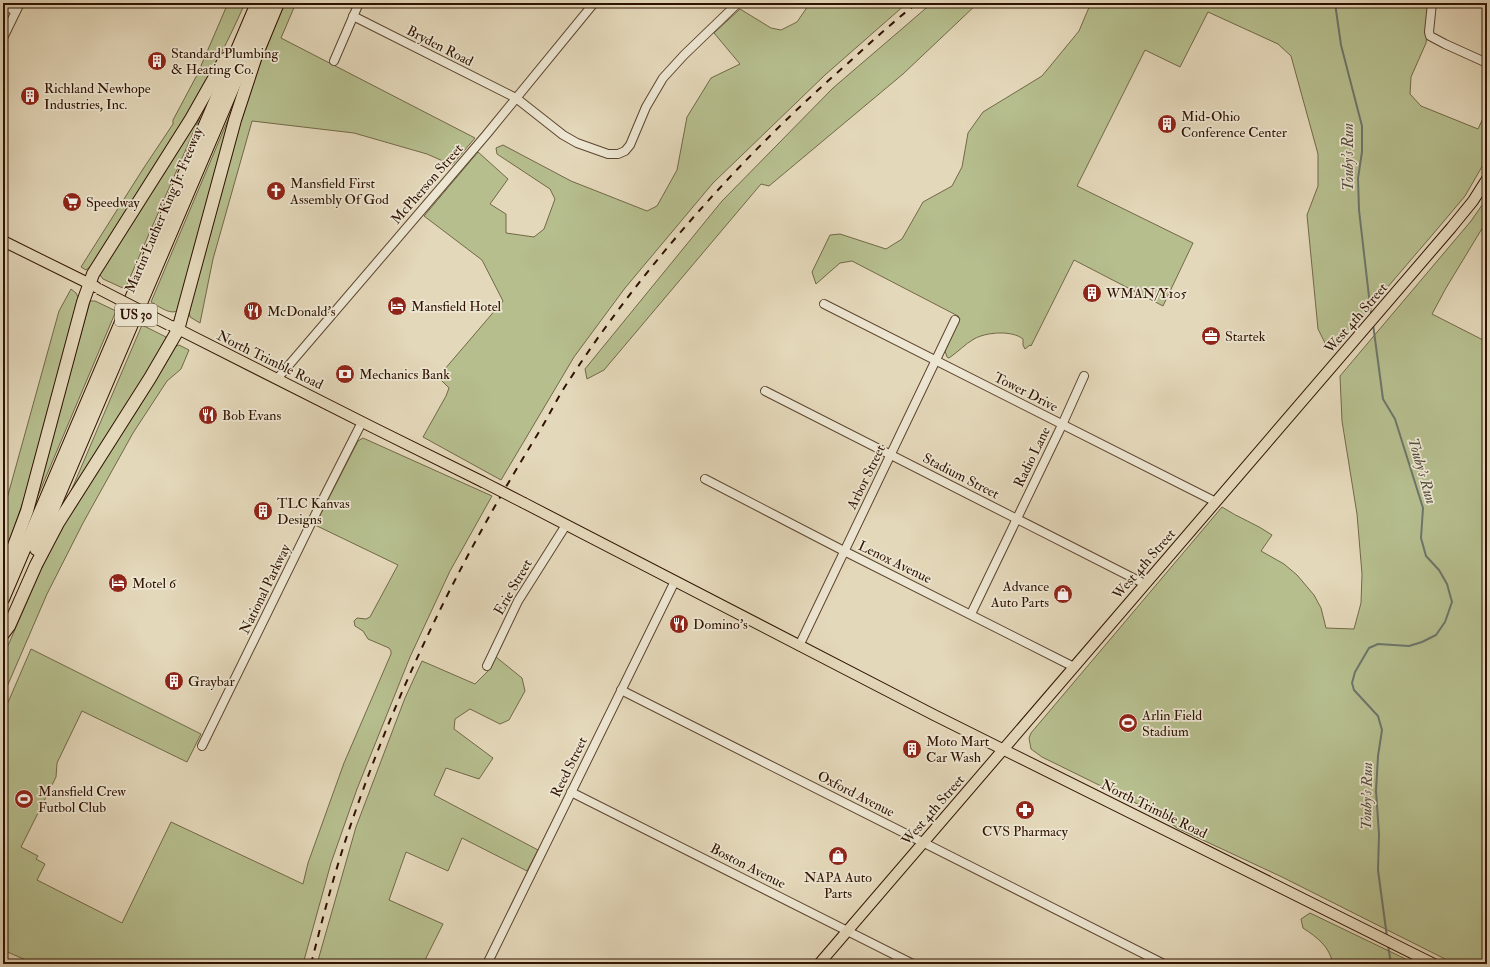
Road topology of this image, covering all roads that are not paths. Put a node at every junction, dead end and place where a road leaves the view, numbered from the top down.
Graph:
1 (20, 3) edge
2 (250, 3) edge
3 (257, 3) edge
4 (269, 3) edge
5 (278, 3) edge
6 (359, 3) edge
7 (594, 3) edge
8 (738, 3) edge
9 (1432, 3) edge
10 (3, 5) edge
11 (16, 11) junction
12 (353, 16) junction
13 (3, 38) edge
14 (334, 61) dead end
15 (1487, 63) edge
16 (516, 98) junction
17 (1487, 179) edge
18 (3, 241) edge
19 (94, 286) junction
20 (824, 304) dead end
21 (955, 320) dead end
22 (174, 327) junction
23 (936, 360) junction
24 (1084, 376) dead end
25 (277, 379) junction
26 (765, 391) dead end
27 (362, 422) junction
28 (1062, 425) junction
29 (891, 455) junction
30 (706, 479) dead end
31 (1216, 502) junction
32 (1017, 519) junction
33 (566, 525) junction
34 (844, 551) junction
35 (3, 575) edge
36 (674, 581) junction
37 (1145, 584) junction
38 (3, 599) edge
39 (971, 614) junction
40 (3, 627) edge
41 (3, 634) edge
42 (799, 646) junction
43 (487, 666) dead end
44 (1074, 667) junction
45 (621, 690) junction
46 (202, 746) dead end
47 (1004, 750) junction
48 (571, 792) junction
49 (923, 842) junction
50 (847, 931) junction
51 (487, 964) edge
52 (819, 964) edge
53 (912, 964) edge
54 (1164, 964) edge
55 (1434, 964) edge

1 - 11 street
2 - 19 highway
3 - 38 highway, Martin Luther King Jr. Freeway / US 30
4 - 40 highway, Martin Luther King Jr. Freeway / US 30
5 - 22 highway
6 - 12 street
7 - 16 street, McPherson Street
8 - 16 street, Bryden Road
9 - 15 street
10 - 11 street
11 - 13 street
12 - 14 street
12 - 16 street, Bryden Road
16 - 25 street, McPherson Street
17 - 31 main road, West 4th Street
18 - 19 main road, North Trimble Road
19 - 22 main road, North Trimble Road, bridge
19 - 35 highway
20 - 23 street, Tower Drive
21 - 23 street, Arbor Street
22 - 25 main road, North Trimble Road
22 - 41 highway
23 - 28 street, Tower Drive
23 - 29 street, Arbor Street
24 - 28 street, Radio Lane
25 - 27 main road, North Trimble Road
26 - 29 street, Stadium Street
27 - 33 main road, North Trimble Road, bridge
27 - 46 street, National Parkway
28 - 31 street, Tower Drive
28 - 32 street, Radio Lane
29 - 32 street, Stadium Street
29 - 34 street, Arbor Street
30 - 34 street, Lenox Avenue
31 - 37 main road, West 4th Street
32 - 37 street, Stadium Street
32 - 39 street, Radio Lane
33 - 36 main road, North Trimble Road
33 - 43 street, Erie Street
34 - 39 street, Lenox Avenue
34 - 42 street, Arbor Street
36 - 42 main road, North Trimble Road
36 - 45 street, Reed Street
37 - 44 main road, West 4th Street
39 - 44 street, Lenox Avenue
42 - 47 main road, North Trimble Road
44 - 47 main road, West 4th Street
45 - 48 street, Reed Street
45 - 49 street, Oxford Avenue
47 - 49 main road, West 4th Street
47 - 55 main road, North Trimble Road
48 - 50 street, Boston Avenue
48 - 51 street, Reed Street
49 - 50 main road, West 4th Street
49 - 54 street, Oxford Avenue
50 - 52 main road, West 4th Street
50 - 53 street, Boston Avenue

